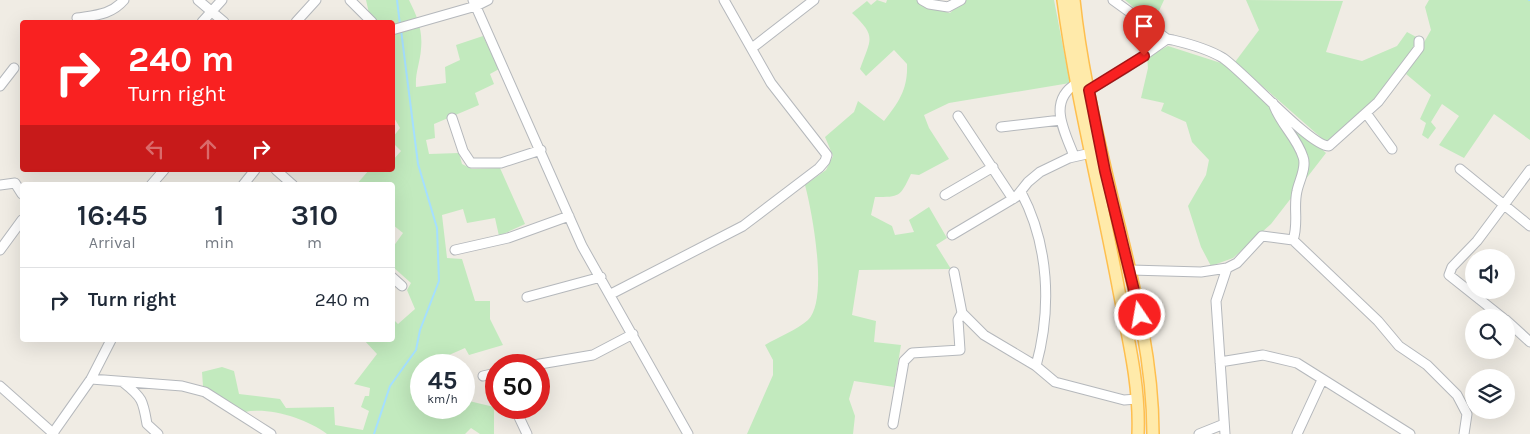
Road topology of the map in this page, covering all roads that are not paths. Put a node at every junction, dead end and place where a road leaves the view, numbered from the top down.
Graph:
1 (124, 0) edge
2 (198, 0) edge
3 (222, 0) edge
4 (316, 0) edge
5 (350, 0) edge
6 (488, 0) edge
7 (724, 0) edge
8 (814, 0) edge
9 (922, 0) edge
10 (960, 0) edge
11 (1063, 0) edge
12 (1074, 0) edge
13 (1113, 0) edge
14 (474, 3) edge
15 (212, 12) junction
16 (77, 18) dead end
17 (204, 20) edge
18 (222, 20) edge
19 (298, 20) edge
20 (370, 20) edge
21 (395, 29) edge
22 (1168, 39) junction
23 (1419, 40) dead end
24 (752, 48) junction
25 (14, 68) dead end
26 (1077, 83) junction
27 (0, 86) edge
28 (1089, 90) junction
29 (1272, 101) junction
30 (1366, 113) junction
31 (958, 116) dead end
32 (452, 118) dead end
33 (1061, 120) junction
34 (1001, 126) dead end
35 (1392, 149) dead end
36 (541, 150) junction
37 (1091, 153) junction
38 (1074, 156) junction
39 (993, 167) junction
40 (1460, 169) dead end
41 (1530, 170) edge
42 (162, 172) edge
43 (253, 172) edge
44 (278, 172) edge
45 (154, 182) edge
46 (245, 182) edge
47 (290, 182) edge
48 (0, 185) edge
49 (20, 191) edge
50 (1021, 192) junction
51 (945, 195) dead end
52 (1013, 199) junction
53 (1506, 204) junction
54 (569, 216) junction
55 (20, 223) edge
56 (1530, 226) edge
57 (952, 235) dead end
58 (1293, 240) junction
59 (0, 250) edge
60 (455, 250) dead end
61 (1227, 268) junction
62 (1131, 270) junction
63 (954, 272) dead end
64 (601, 277) junction
65 (395, 280) edge
66 (402, 286) dead end
67 (611, 294) junction
68 (527, 297) dead end
69 (1492, 309) edge
70 (962, 313) junction
71 (1515, 328) edge
72 (633, 334) junction
73 (110, 342) edge
74 (1530, 342) edge
75 (550, 362) edge
76 (1220, 362) junction
77 (1036, 366) junction
78 (92, 379) junction
79 (1322, 380) junction
80 (124, 383) junction
81 (0, 386) edge
82 (1137, 399) junction
83 (520, 419) edge
84 (893, 424) dead end
85 (1224, 424) junction
86 (54, 433) edge
87 (158, 434) edge
88 (271, 434) edge
89 (527, 434) edge
90 (688, 434) edge
91 (1138, 434) edge
92 (1153, 434) edge
93 (1199, 434) edge
94 (1225, 434) edge
95 (1298, 434) edge
96 (1410, 434) edge
97 (1464, 434) edge

1 - 16 street
2 - 15 street
3 - 15 street
4 - 19 street
5 - 20 street
6 - 14 street
7 - 24 street
8 - 24 street
9 - 10 street
11 - 26 main road
12 - 28 main road
13 - 22 street
14 - 21 street
14 - 36 street
15 - 17 street
15 - 18 street
22 - 28 street
22 - 29 street
23 - 30 street
24 - 67 street
25 - 27 street
26 - 33 street
26 - 37 main road
28 - 62 main road
29 - 30 street
29 - 58 street
30 - 35 street
31 - 39 street
32 - 36 street
33 - 34 street
33 - 38 street
36 - 54 street
37 - 38 street
37 - 82 main road
38 - 50 street
39 - 51 street
39 - 52 street
40 - 53 street
41 - 53 street
42 - 45 street
43 - 46 street
44 - 47 street
48 - 49 street
50 - 52 street
50 - 77 street
52 - 57 street
53 - 56 street
53 - 69 street
54 - 60 street
54 - 64 street
55 - 59 street
58 - 61 street
58 - 97 street
61 - 62 street
61 - 76 street
62 - 92 main road
63 - 70 street
64 - 67 street
64 - 68 street
65 - 66 street
67 - 72 street
70 - 77 street
70 - 84 street
71 - 74 street
72 - 75 street
72 - 90 street
73 - 78 street
76 - 79 street
76 - 85 street
77 - 82 street
78 - 80 street
78 - 86 street
79 - 95 street
79 - 96 street
80 - 87 street
80 - 88 street
81 - 86 street
82 - 91 main road
83 - 89 street
85 - 93 street
85 - 94 street

